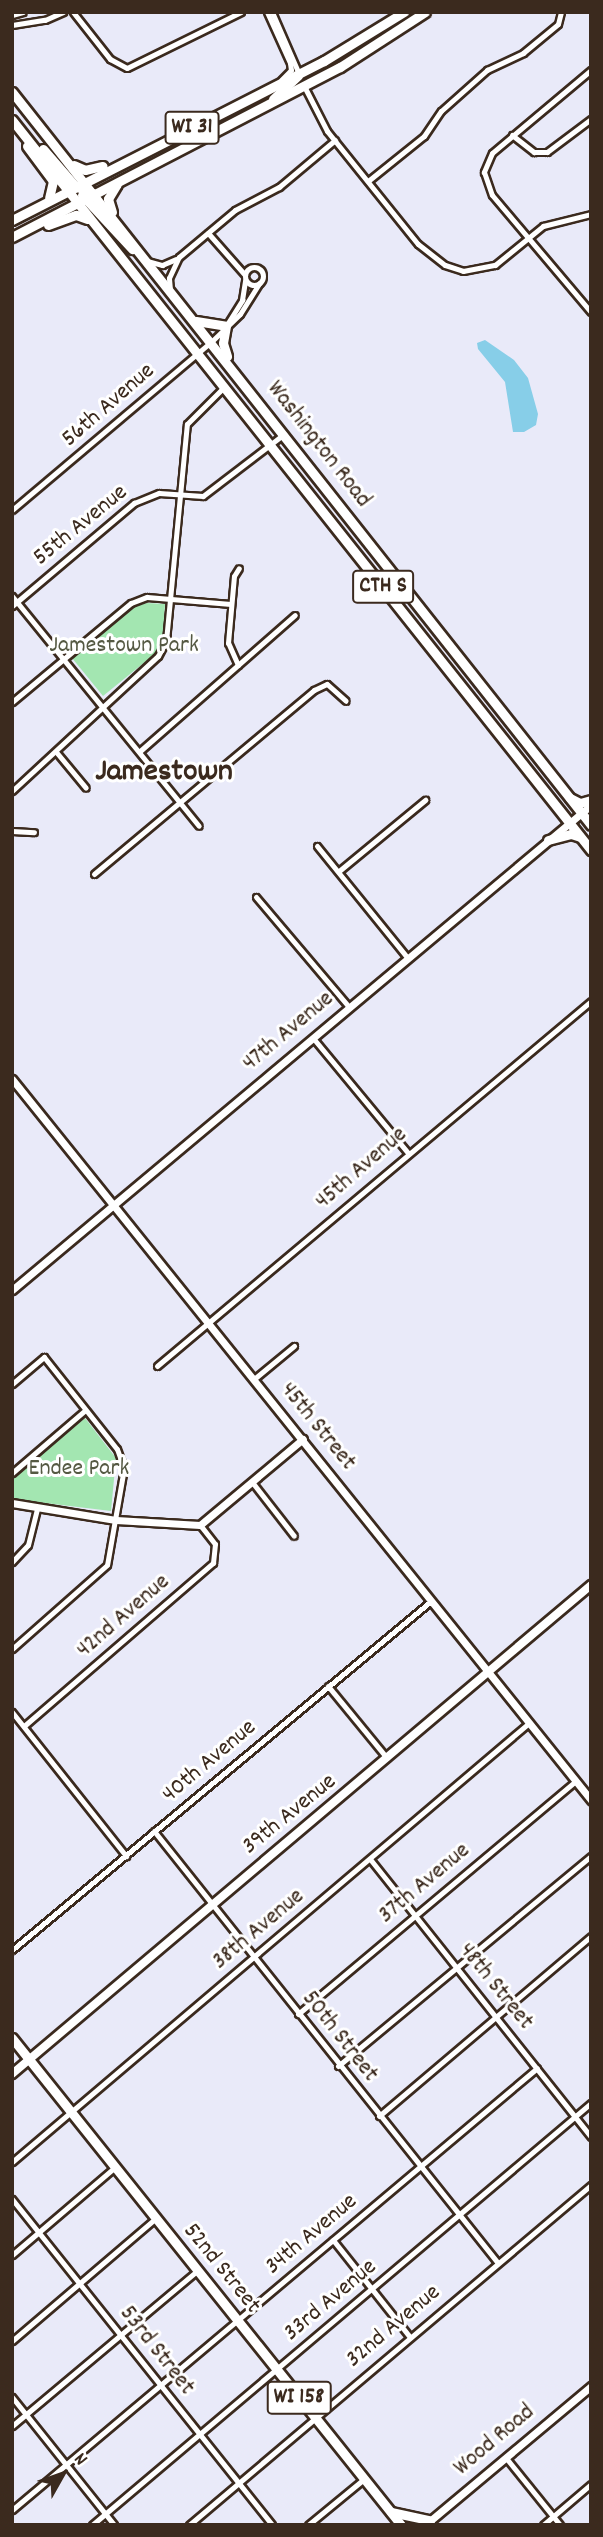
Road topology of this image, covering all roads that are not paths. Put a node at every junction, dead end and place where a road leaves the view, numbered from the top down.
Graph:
1 (23, 12) edge
2 (63, 12) edge
3 (73, 12) edge
4 (241, 12) edge
5 (270, 12) edge
6 (404, 12) edge
7 (425, 12) edge
8 (561, 12) edge
9 (12, 15) edge
10 (12, 25) edge
11 (324, 61) junction
12 (591, 70) edge
13 (299, 74) junction
14 (277, 84) junction
15 (304, 86) junction
16 (12, 92) edge
17 (272, 103) junction
18 (12, 119) edge
19 (591, 119) edge
20 (12, 129) edge
21 (512, 135) junction
22 (335, 140) junction
23 (160, 144) junction
24 (67, 158) junction
25 (369, 181) junction
26 (118, 182) junction
27 (76, 186) junction
28 (87, 199) junction
29 (45, 202) junction
30 (591, 214) edge
31 (12, 220) edge
32 (95, 225) junction
33 (208, 233) junction
34 (12, 237) edge
35 (528, 238) junction
36 (12, 244) edge
37 (135, 245) junction
38 (179, 257) junction
39 (147, 261) junction
40 (236, 261) junction
41 (252, 267) junction
42 (134, 273) junction
43 (245, 277) junction
44 (259, 284) junction
45 (171, 291) junction
46 (591, 312) edge
47 (195, 321) junction
48 (226, 326) junction
49 (211, 342) junction
50 (198, 352) junction
51 (243, 382) junction
52 (224, 387) junction
53 (284, 434) junction
54 (271, 445) junction
55 (179, 496) junction
56 (12, 510) edge
57 (239, 568) dead end
58 (396, 575) junction
59 (383, 587) junction
60 (12, 596) edge
61 (170, 600) junction
62 (15, 604) edge
63 (231, 604) junction
64 (295, 615) dead end
65 (64, 659) junction
66 (238, 666) junction
67 (346, 701) dead end
68 (12, 702) edge
69 (101, 704) junction
70 (139, 751) junction
71 (57, 753) junction
72 (86, 788) dead end
73 (12, 791) edge
74 (568, 797) junction
75 (425, 800) dead end
76 (180, 802) junction
77 (591, 802) edge
78 (581, 813) junction
79 (569, 822) junction
80 (591, 825) edge
81 (200, 827) dead end
82 (12, 831) edge
83 (34, 832) dead end
84 (582, 838) junction
85 (548, 840) junction
86 (317, 846) dead end
87 (591, 850) edge
88 (339, 871) junction
89 (94, 874) dead end
90 (257, 898) dead end
91 (407, 957) junction
92 (591, 1001) edge
93 (349, 1007) junction
94 (313, 1038) junction
95 (12, 1079) edge
96 (408, 1153) junction
97 (113, 1204) junction
98 (12, 1290) edge
99 (209, 1323) junction
100 (294, 1346) dead end
101 (157, 1366) dead end
102 (254, 1379) junction
103 (12, 1384) edge
104 (84, 1411) junction
105 (303, 1439) junction
106 (12, 1473) edge
107 (251, 1482) junction
108 (12, 1503) edge
109 (37, 1508) junction
110 (116, 1520) junction
111 (200, 1525) junction
112 (294, 1536) dead end
113 (12, 1562) edge
114 (591, 1585) edge
115 (431, 1601) junction
116 (12, 1649) edge
117 (488, 1672) junction
118 (328, 1686) junction
119 (12, 1712) edge
120 (529, 1723) junction
121 (24, 1726) junction
122 (387, 1758) junction
123 (576, 1781) junction
124 (591, 1800) edge
125 (154, 1831) junction
126 (126, 1856) junction
127 (591, 1856) edge
128 (370, 1859) junction
129 (211, 1905) junction
130 (415, 1916) junction
131 (591, 1936) edge
132 (12, 1950) edge
133 (254, 1957) junction
134 (457, 1967) junction
135 (298, 2014) junction
136 (496, 2017) junction
137 (12, 2038) edge
138 (30, 2060) junction
139 (338, 2066) junction
140 (537, 2067) junction
141 (12, 2074) edge
142 (591, 2103) edge
143 (72, 2112) junction
144 (379, 2116) junction
145 (575, 2117) junction
146 (591, 2137) edge
147 (12, 2162) edge
148 (115, 2167) junction
149 (419, 2168) junction
150 (591, 2185) edge
151 (12, 2199) edge
152 (458, 2215) junction
153 (155, 2219) junction
154 (39, 2232) junction
155 (333, 2240) junction
156 (12, 2255) edge
157 (498, 2263) junction
158 (198, 2270) junction
159 (80, 2283) junction
160 (372, 2290) junction
161 (238, 2321) junction
162 (121, 2334) junction
163 (410, 2337) junction
164 (12, 2341) edge
165 (276, 2368) junction
166 (160, 2385) junction
167 (591, 2386) edge
168 (12, 2397) edge
169 (26, 2414) junction
170 (315, 2417) junction
171 (12, 2426) edge
172 (200, 2434) junction
173 (506, 2458) junction
174 (67, 2465) junction
175 (364, 2479) junction
176 (239, 2483) junction
177 (591, 2484) edge
178 (12, 2510) edge
179 (391, 2512) junction
180 (105, 2514) junction
181 (553, 2516) junction
182 (427, 2522) edge
183 (92, 2525) edge
184 (114, 2525) edge
185 (189, 2525) edge
186 (272, 2525) edge
187 (309, 2525) edge
188 (401, 2525) edge
189 (543, 2525) edge
190 (560, 2525) edge

1 - 9 street
2 - 10 street
3 - 4 street
5 - 13 street
5 - 14 street
6 - 11 main road, WI 31
7 - 15 main road, WI 31
8 - 25 street
11 - 13 main road, WI 31
11 - 15 main road
12 - 21 street
13 - 14 main road, WI 31
13 - 17 main road
14 - 23 main road, WI 31
15 - 17 main road, WI 31
15 - 22 street
16 - 24 main road, Washington Road / CTH S
17 - 26 main road, WI 31
18 - 27 main road
19 - 21 street
20 - 29 main road
21 - 35 street
22 - 25 street
22 - 33 street
23 - 24 main road
23 - 27 main road, WI 31
24 - 27 main road, Washington Road / CTH S
25 - 35 street
26 - 28 main road, WI 31
26 - 37 main road
27 - 28 main road, Washington Road / CTH S
27 - 28 main road, Washington Road / CTH S
27 - 29 main road, WI 31
28 - 32 main road, Washington Road / CTH S
28 - 34 main road, WI 31
28 - 37 main road, Washington Road / CTH S
28 - 39 main road
29 - 31 main road, WI 31
30 - 35 street
32 - 36 main road
32 - 42 main road, Washington Road / CTH S
33 - 38 street
33 - 40 street
35 - 46 street
37 - 39 main road, Washington Road / CTH S
38 - 39 street
38 - 45 street
39 - 42 main road
39 - 45 main road, Washington Road / CTH S
40 - 41 street
40 - 43 street
41 - 43 street
41 - 44 street
42 - 50 main road, Washington Road / CTH S
43 - 44 street
43 - 48 street, 56th Avenue
44 - 48 street, 56th Avenue
45 - 47 main road, Washington Road / CTH S
47 - 48 main road
47 - 49 main road, Washington Road / CTH S
48 - 49 street, 56th Avenue
48 - 51 main road
49 - 50 street, 56th Avenue
49 - 51 main road, Washington Road / CTH S
50 - 52 main road, Washington Road / CTH S
50 - 56 street, 56th Avenue
51 - 53 main road, Washington Road / CTH S
52 - 54 main road, Washington Road / CTH S
52 - 55 street
53 - 54 street, 55th Avenue
53 - 58 main road, Washington Road / CTH S
54 - 55 street, 55th Avenue
54 - 59 main road, Washington Road / CTH S
55 - 61 street
55 - 62 street, 55th Avenue
57 - 63 street
58 - 59 main road
58 - 74 main road, Washington Road / CTH S
59 - 79 main road, Washington Road / CTH S
60 - 62 street
61 - 63 street
61 - 65 street
61 - 69 street
62 - 65 street
63 - 66 street
64 - 66 street
65 - 68 street
65 - 69 street
66 - 70 street
67 - 76 street
69 - 70 street
69 - 71 street
70 - 76 street
71 - 72 street
71 - 73 street
74 - 77 main road
74 - 78 main road, Washington Road / CTH S
75 - 88 street
76 - 81 street
76 - 89 street
77 - 78 street, 47th Avenue
78 - 79 street, 47th Avenue
78 - 80 main road, Washington Road / CTH S
79 - 84 main road, Washington Road / CTH S
79 - 85 street, 47th Avenue
82 - 83 street
84 - 85 main road
84 - 87 main road, Washington Road / CTH S
85 - 91 street, 47th Avenue
86 - 88 street
88 - 91 street
90 - 93 street
91 - 93 street, 47th Avenue
92 - 96 street, 45th Avenue
93 - 94 street, 47th Avenue
94 - 96 street
94 - 97 street, 47th Avenue
95 - 97 street, 45th Street
96 - 99 street, 45th Avenue
97 - 98 street, 47th Avenue
97 - 99 street, 45th Street
99 - 101 street, 45th Avenue
99 - 102 street, 45th Street
100 - 102 street
102 - 105 street, 45th Street
103 - 104 street
104 - 106 street
104 - 110 street
105 - 107 street
105 - 115 street, 45th Street
107 - 111 street
107 - 112 street
108 - 109 street
109 - 110 street
109 - 113 street
110 - 111 street
110 - 116 street
111 - 121 street, 42nd Avenue
114 - 117 main road, 39th Avenue
115 - 117 street, 45th Street
115 - 118 street, 40th Avenue
117 - 120 street, 45th Street
117 - 122 main road, 39th Avenue
118 - 122 street
118 - 125 street, 40th Avenue
119 - 121 street
120 - 123 street, 45th Street
120 - 128 street, 38th Avenue
121 - 126 street
122 - 129 main road, 39th Avenue
123 - 124 street, 45th Street
123 - 130 street, 37th Avenue
125 - 126 street, 40th Avenue
125 - 129 street, 50th Street
126 - 132 street, 40th Avenue
127 - 134 street
128 - 130 street, 48th Street
128 - 133 street, 38th Avenue
129 - 133 street, 50th Street
129 - 138 main road, 39th Avenue
130 - 134 street, 48th Street
130 - 135 street, 37th Avenue
131 - 136 street
133 - 135 street, 50th Street
133 - 143 street, 38th Avenue
134 - 136 street, 48th Street
134 - 139 street
135 - 139 street, 50th Street
136 - 140 street, 48th Street
136 - 144 street
137 - 138 main road, 52nd Street / WI 158
138 - 141 main road, 39th Avenue
138 - 143 main road, 52nd Street / WI 158
139 - 144 street, 50th Street
140 - 145 street, 48th Street
140 - 149 street, 34th Avenue
142 - 145 street, 33rd Avenue
143 - 147 street, 38th Avenue
143 - 148 main road, 52nd Street / WI 158
144 - 149 street, 50th Street
145 - 146 street, 48th Street
145 - 152 street, 33rd Avenue
148 - 153 main road, 52nd Street / WI 158
148 - 154 street
149 - 152 street, 50th Street
149 - 155 street, 34th Avenue
150 - 157 street, 32nd Avenue
151 - 154 street, 53rd Street
152 - 157 street, 50th Street
152 - 160 street, 33rd Avenue
153 - 158 main road, 52nd Street / WI 158
153 - 159 street
154 - 156 street
154 - 159 street, 53rd Street
155 - 160 street
155 - 161 street, 34th Avenue
157 - 163 street, 32nd Avenue
158 - 161 main road, 52nd Street / WI 158
158 - 162 street
159 - 162 street, 53rd Street
159 - 164 street
160 - 163 street
160 - 165 street, 33rd Avenue
161 - 165 main road, 52nd Street / WI 158
161 - 166 street, 34th Avenue
162 - 166 street, 53rd Street
162 - 169 street
163 - 170 street, 32nd Avenue
165 - 170 main road, 52nd Street / WI 158
165 - 172 street, 33rd Avenue
166 - 172 street, 53rd Street
166 - 174 street, 34th Avenue
167 - 173 street, Wood Road
168 - 169 street
169 - 171 street
169 - 174 street
170 - 175 main road, 52nd Street / WI 158
170 - 176 street, 32nd Avenue
172 - 176 street, 53rd Street
172 - 180 street, 33rd Avenue
173 - 181 street
173 - 182 street, Wood Road
174 - 178 street, 34th Avenue
174 - 180 street
175 - 179 main road, 52nd Street / WI 158
175 - 187 street
176 - 185 street, 32nd Avenue
176 - 186 street, 53rd Street
177 - 181 street
179 - 182 main road
179 - 188 main road, 52nd Street / WI 158
180 - 183 street, 33rd Avenue
180 - 184 street
181 - 189 street
181 - 190 street

